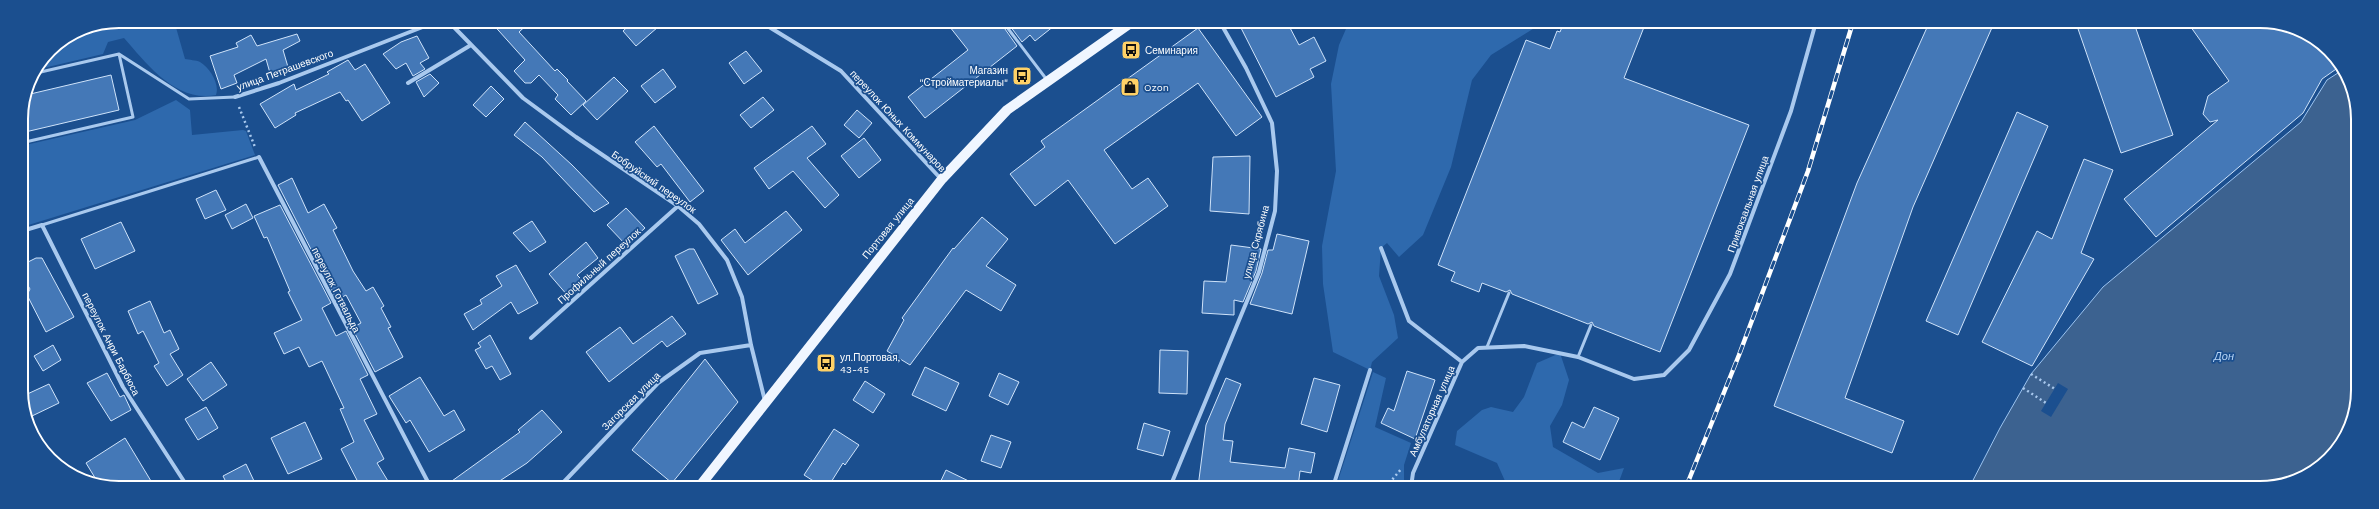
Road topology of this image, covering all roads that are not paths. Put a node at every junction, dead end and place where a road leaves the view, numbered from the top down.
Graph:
1 (416, 28) edge
2 (455, 28) edge
3 (771, 28) edge
4 (1008, 28) edge
5 (1116, 28) edge
6 (1223, 28) edge
7 (1814, 28) edge
8 (471, 45) junction
9 (118, 54) junction
10 (41, 72) edge
11 (1048, 82) junction
12 (408, 83) dead end
13 (235, 97) joint
14 (28, 141) edge
15 (259, 157) joint
16 (942, 179) junction
17 (678, 206) junction
18 (42, 225) junction
19 (28, 229) edge
20 (1380, 248) dead end
21 (1509, 293) dead end
22 (1591, 325) dead end
23 (531, 338) dead end
24 (751, 345) junction
25 (1487, 347) junction
26 (1578, 357) junction
27 (1462, 362) junction
28 (1370, 370) dead end
29 (1664, 375) joint
30 (765, 401) junction
31 (184, 481) edge
32 (427, 481) edge
33 (564, 481) edge
34 (704, 481) edge
35 (1172, 481) edge
36 (1335, 481) edge
37 (1413, 481) edge

1 - 13 street, улица Петрашевского
2 - 8 street, Бобруйский переулок
3 - 16 street, переулок Юных Коммунаров
4 - 11 lane
5 - 11 main road, Портовая улица
6 - 35 street, улица Скрябина
7 - 29 street, Привокзальная улица
8 - 12 street
8 - 17 street, Бобруйский переулок
9 - 10 lane
9 - 13 lane, улица Петрашевского
9 - 14 lane
11 - 16 main road, Портовая улица
15 - 18 lane
15 - 32 street, переулок Готвальда
16 - 30 main road, Портовая улица
17 - 23 street, Профильный переулок
17 - 24 street, Бобруйский переулок
18 - 19 street
18 - 31 street, переулок Анри Барбюса
20 - 27 street
21 - 25 lane
22 - 26 lane
24 - 30 street, Бобруйский переулок
24 - 33 street, Загорская улица
25 - 26 street, Амбулаторная улица
25 - 27 street, Амбулаторная улица
26 - 29 street, Амбулаторная улица
27 - 37 street, Амбулаторная улица
28 - 36 street
30 - 34 main road, Портовая улица

